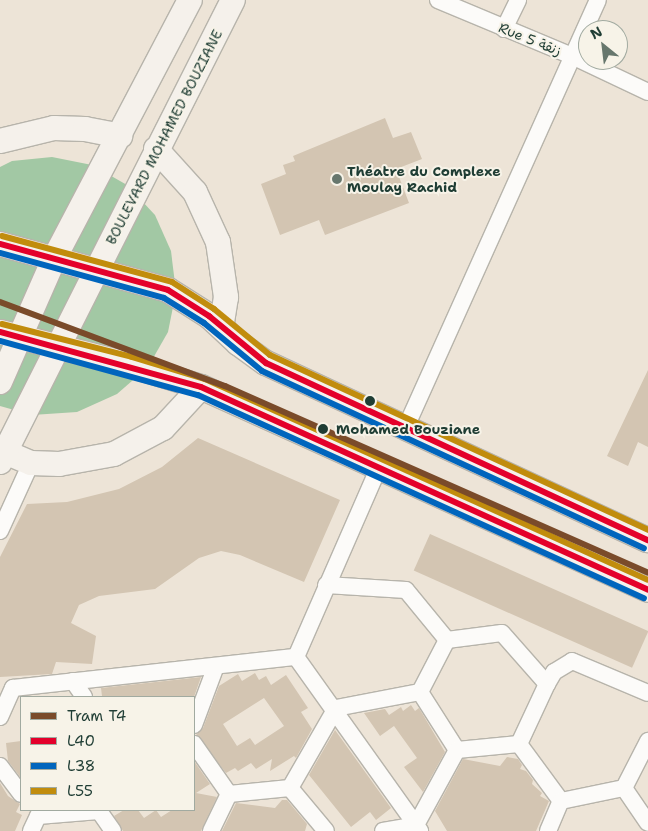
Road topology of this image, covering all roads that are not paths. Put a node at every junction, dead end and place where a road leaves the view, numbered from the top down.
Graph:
1 (190, 0) edge
2 (233, 0) edge
3 (438, 0) edge
4 (518, 0) edge
5 (598, 0) edge
6 (504, 29) junction
7 (572, 56) junction
8 (648, 92) edge
9 (120, 136) junction
10 (0, 141) edge
11 (156, 149) junction
12 (0, 244) edge
13 (55, 257) junction
14 (99, 269) junction
15 (222, 327) junction
16 (10, 335) edge
17 (58, 348) junction
18 (0, 382) edge
19 (201, 387) junction
20 (406, 427) junction
21 (2, 457) edge
22 (31, 463) junction
23 (380, 467) junction
24 (0, 531) edge
25 (648, 540) edge
26 (326, 584) junction
27 (648, 590) edge
28 (447, 640) junction
29 (296, 657) junction
30 (216, 666) junction
31 (73, 681) junction
32 (547, 684) junction
33 (420, 692) junction
34 (648, 693) edge
35 (83, 696) edge
36 (336, 708) junction
37 (0, 717) edge
38 (195, 722) edge
39 (648, 741) edge
40 (519, 744) junction
41 (195, 745) edge
42 (457, 750) junction
43 (0, 766) edge
44 (290, 788) junction
45 (624, 788) junction
46 (20, 793) edge
47 (229, 794) junction
48 (561, 801) junction
49 (92, 811) edge
50 (100, 811) edge
51 (34, 819) edge
52 (648, 823) edge
53 (418, 828) edge
54 (113, 831) edge
55 (211, 831) edge
56 (326, 831) edge
57 (383, 831) edge
58 (548, 831) edge

1 - 9 main road
2 - 11 main road, BOULEVARD MOHAMED BOUZIANE
3 - 6 street, Rue 5 زنقة
4 - 6 street
5 - 7 street
6 - 7 street, Rue 5 زنقة
7 - 8 street, Rue 5 زنقة
7 - 20 street
9 - 10 main road
9 - 13 main road
11 - 14 main road, BOULEVARD MOHAMED BOUZIANE
11 - 15 main road
12 - 13 main road
13 - 14 main road
13 - 16 main road
14 - 15 main road
14 - 17 main road, BOULEVARD MOHAMED BOUZIANE
15 - 20 main road
16 - 17 main road
16 - 18 main road
17 - 19 main road
17 - 21 main road, BOULEVARD MOHAMED BOUZIANE
19 - 22 main road
19 - 23 main road
20 - 25 main road
21 - 22 main road
22 - 24 street
23 - 26 street
23 - 27 main road
26 - 28 street
26 - 29 street
28 - 32 street
28 - 33 street
29 - 30 street
29 - 36 street
30 - 31 street
30 - 38 street
31 - 35 street
31 - 37 street
32 - 34 street
32 - 40 street
33 - 36 street
33 - 42 street
36 - 44 street
36 - 53 street
39 - 45 street
40 - 42 street
40 - 48 street
41 - 47 street
42 - 53 street
43 - 46 street
44 - 47 street
44 - 56 street
45 - 48 street
45 - 52 street
47 - 55 street
48 - 58 street
49 - 51 street
50 - 54 street
53 - 57 street

